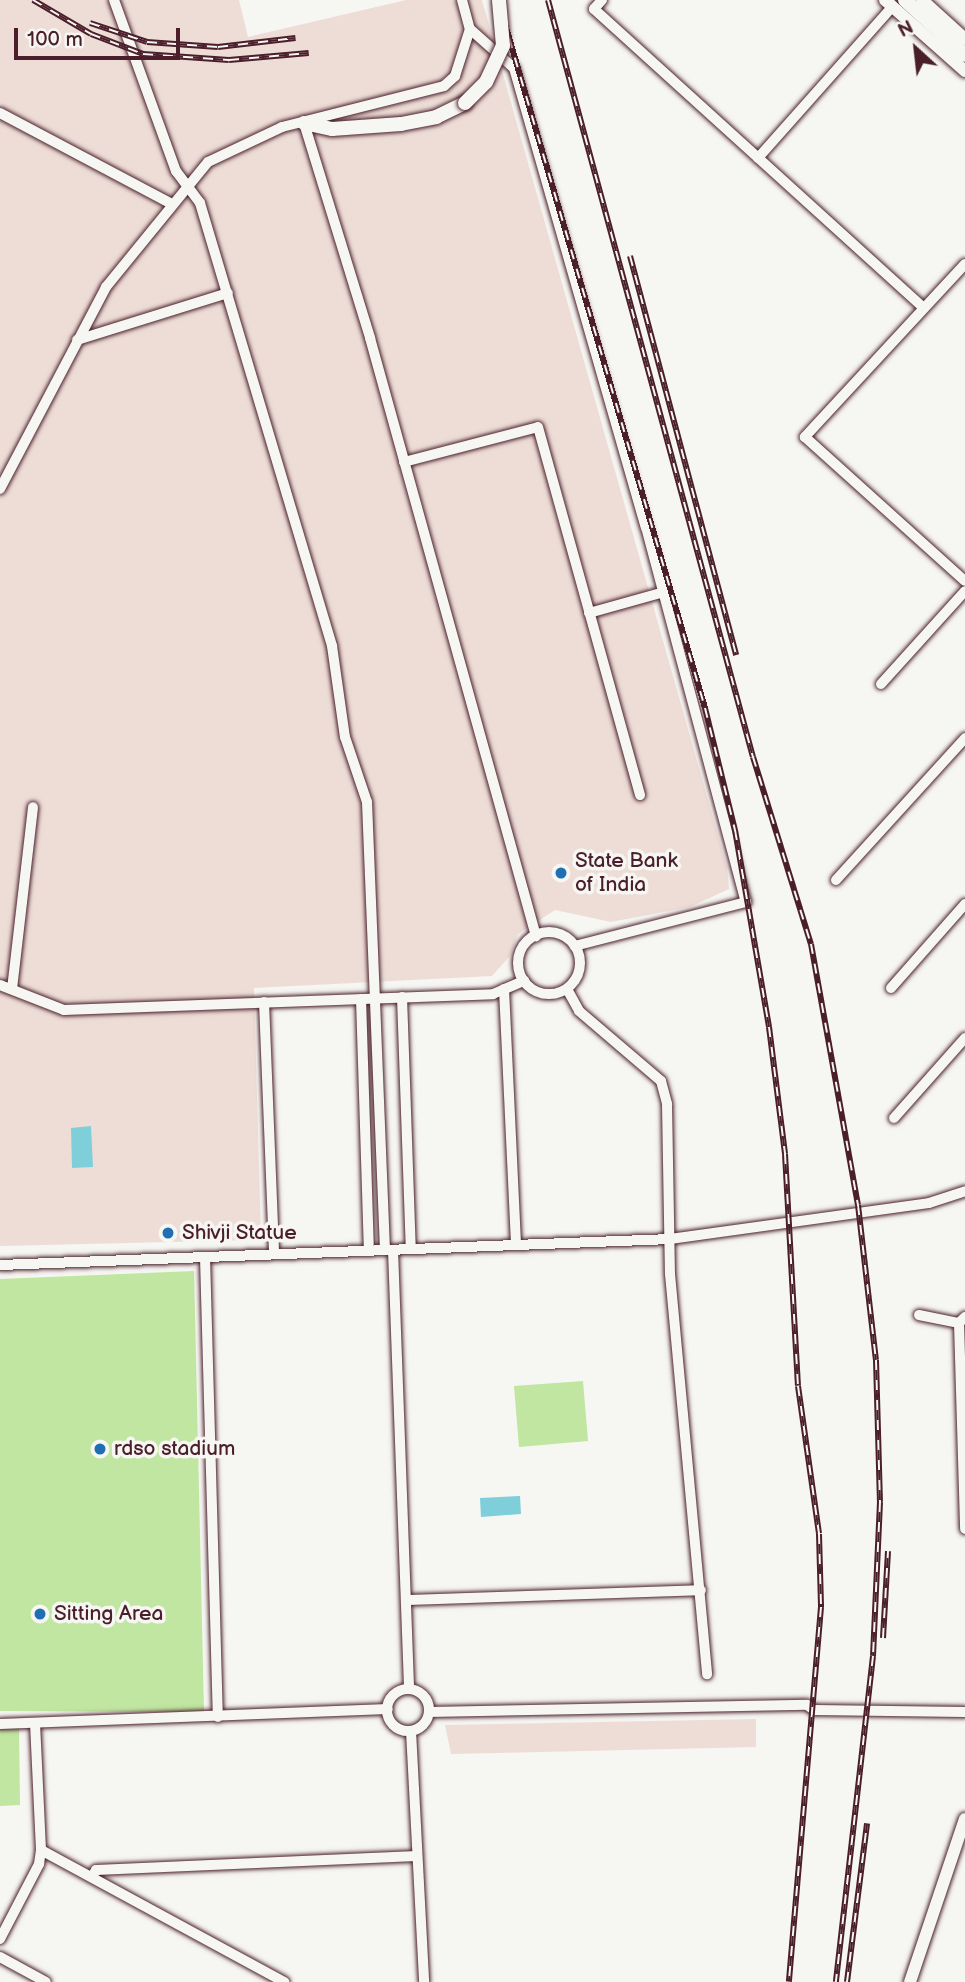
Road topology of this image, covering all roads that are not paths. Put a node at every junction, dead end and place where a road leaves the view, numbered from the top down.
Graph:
1 (114, 0) edge
2 (462, 0) edge
3 (499, 0) edge
4 (602, 0) edge
5 (922, 0) edge
6 (894, 2) edge
7 (470, 29) junction
8 (965, 39) edge
9 (965, 55) edge
10 (965, 71) edge
11 (0, 113) edge
12 (304, 123) junction
13 (758, 158) junction
14 (186, 187) junction
15 (172, 204) junction
16 (965, 264) edge
17 (228, 293) junction
18 (924, 308) junction
19 (77, 340) junction
20 (404, 462) junction
21 (0, 489) edge
22 (965, 581) edge
23 (965, 591) edge
24 (664, 592) junction
25 (589, 613) junction
26 (881, 684) dead end
27 (965, 738) edge
28 (640, 795) dead end
29 (33, 807) dead end
30 (836, 880) dead end
31 (965, 904) edge
32 (536, 936) junction
33 (575, 946) junction
34 (524, 981) junction
35 (6, 987) edge
36 (891, 988) dead end
37 (504, 989) junction
38 (567, 989) junction
39 (402, 997) junction
40 (377, 998) junction
41 (361, 999) junction
42 (264, 1002) junction
43 (965, 1038) edge
44 (894, 1118) dead end
45 (965, 1191) edge
46 (670, 1239) junction
47 (516, 1245) junction
48 (411, 1249) junction
49 (389, 1250) junction
50 (369, 1251) junction
51 (274, 1254) junction
52 (205, 1257) junction
53 (0, 1265) edge
54 (919, 1315) dead end
55 (962, 1320) edge
56 (965, 1530) edge
57 (701, 1590) junction
58 (406, 1600) junction
59 (707, 1674) dead end
60 (409, 1689) junction
61 (388, 1709) junction
62 (429, 1712) junction
63 (965, 1712) edge
64 (218, 1717) junction
65 (35, 1723) junction
66 (0, 1724) edge
67 (411, 1731) junction
68 (965, 1818) edge
69 (41, 1850) junction
70 (417, 1856) junction
71 (92, 1877) junction
72 (0, 1939) edge
73 (0, 1957) edge
74 (46, 1982) edge
75 (284, 1982) edge
76 (424, 1982) edge
77 (910, 1982) edge

1 - 14 street
2 - 7 street
3 - 12 main road, bridge
4 - 13 street
5 - 8 street
6 - 9 main road
6 - 10 street
6 - 13 street
7 - 12 street
7 - 24 street
11 - 15 street
12 - 14 street
12 - 20 street
13 - 18 street
14 - 15 street
14 - 17 street
15 - 19 street
16 - 18 street
17 - 19 street
17 - 40 street
18 - 22 street
19 - 21 street
20 - 25 street
20 - 32 street
23 - 26 street
24 - 25 street
24 - 33 street
25 - 28 street
27 - 30 street
29 - 35 street
31 - 36 street
32 - 33 street
32 - 34 street
33 - 38 street
34 - 37 street
34 - 38 street
35 - 42 street
37 - 39 street
37 - 47 street
38 - 46 street
39 - 40 street
39 - 48 street
40 - 41 street
40 - 49 street
41 - 42 street
41 - 50 street
42 - 51 street
43 - 44 street
45 - 46 street
46 - 47 street
46 - 57 street
47 - 48 street
48 - 49 street
49 - 50 street
49 - 58 street
50 - 51 street
51 - 52 street
52 - 53 street
52 - 64 street
54 - 55 street
55 - 56 street
57 - 58 street
57 - 59 street
58 - 60 street
60 - 61 street
60 - 62 street
61 - 64 street
61 - 67 street
62 - 63 street
62 - 67 street
64 - 65 street
65 - 66 street
65 - 69 street
67 - 70 street
68 - 77 street
69 - 71 street
69 - 72 street
70 - 71 street
70 - 76 street
71 - 75 street
73 - 74 street

